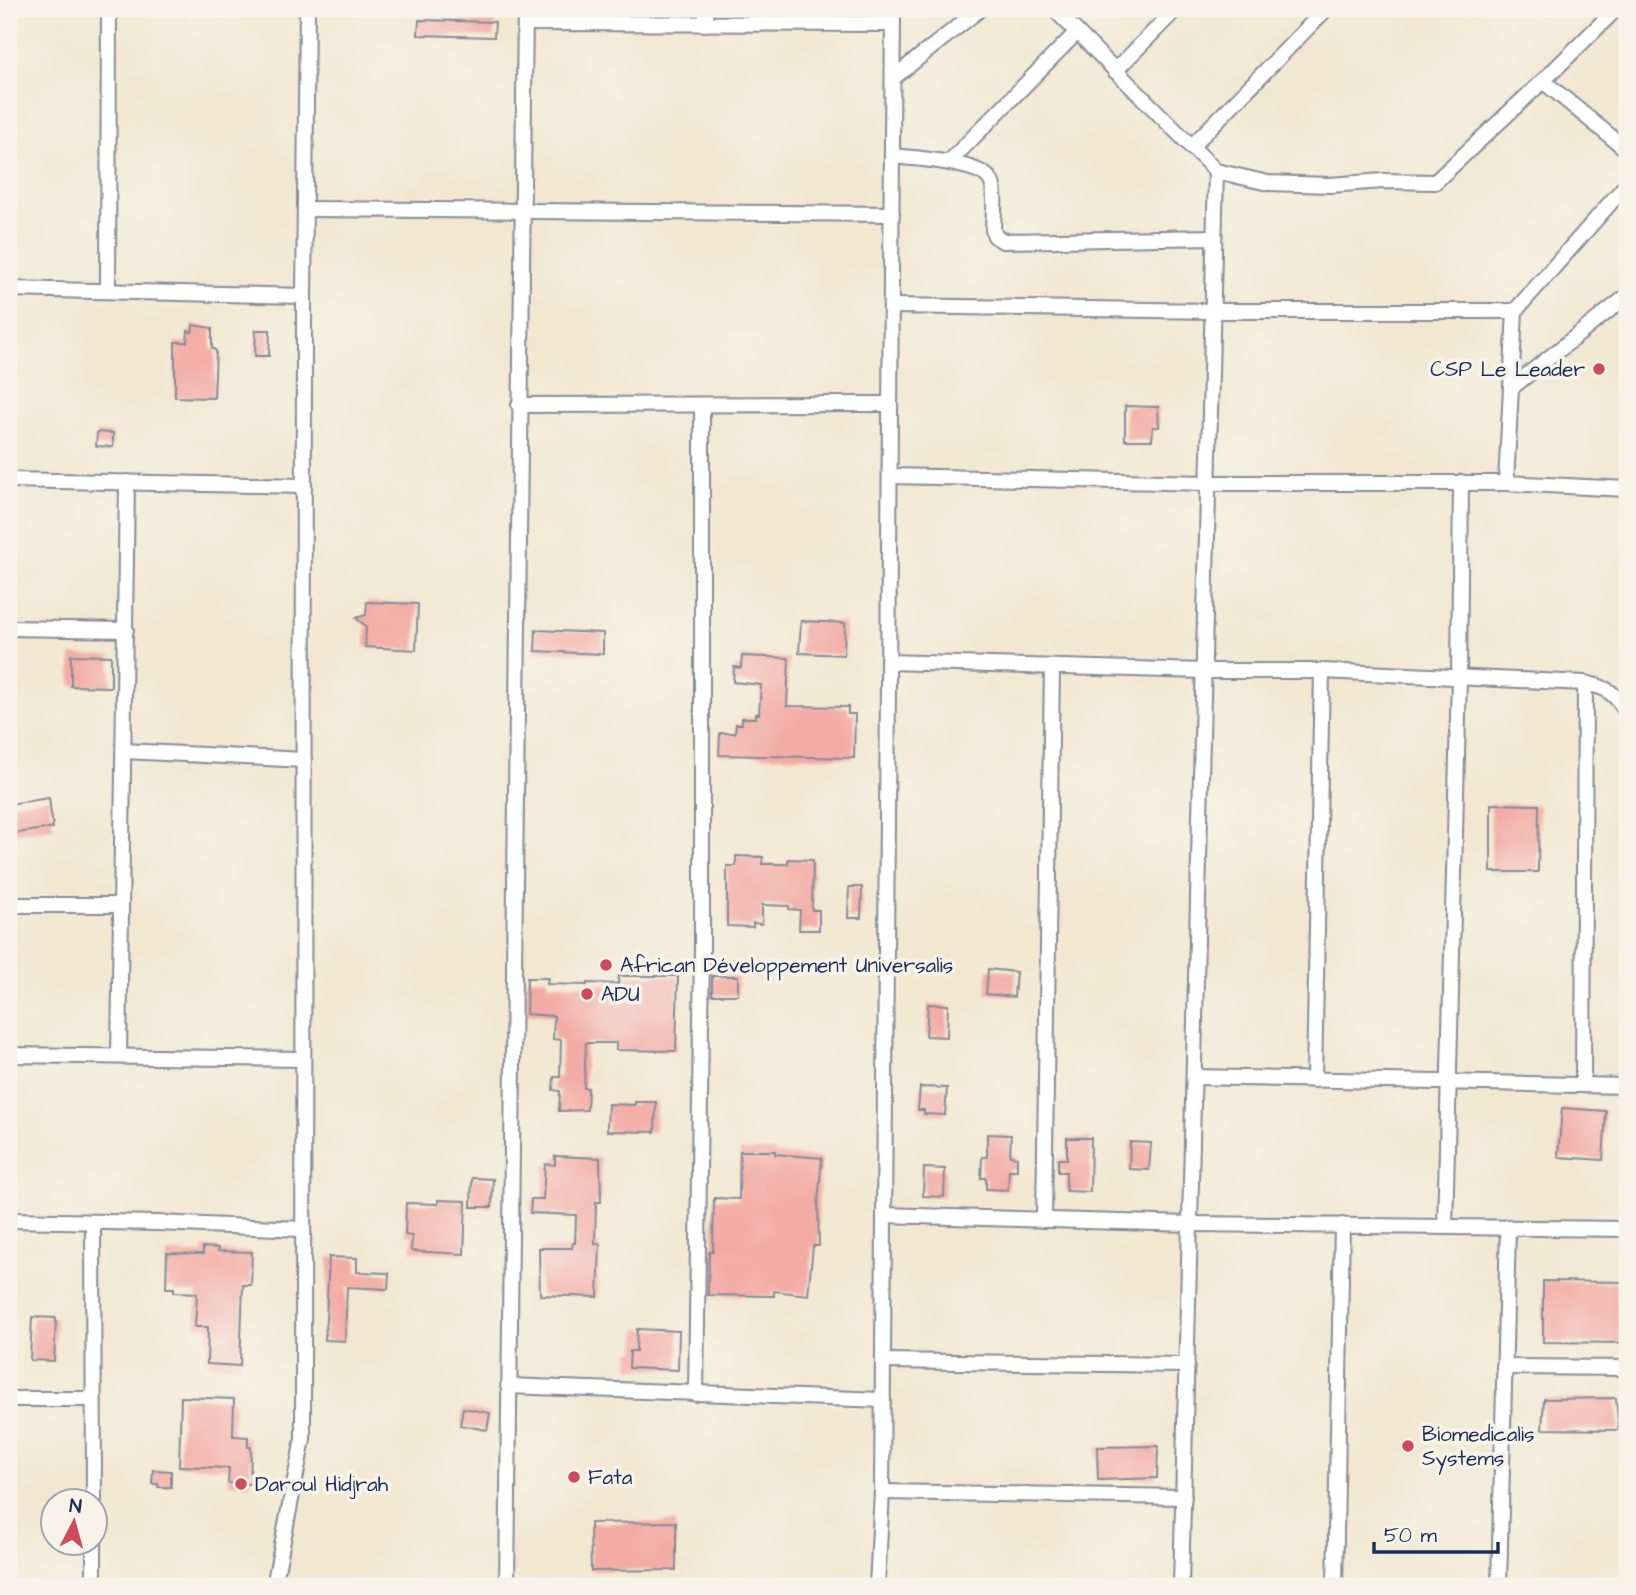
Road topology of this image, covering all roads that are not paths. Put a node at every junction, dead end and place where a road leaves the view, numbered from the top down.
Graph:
1 (109, 9) edge
2 (307, 9) edge
3 (706, 9) edge
4 (893, 9) edge
5 (980, 9) edge
6 (1054, 9) edge
7 (1176, 9) edge
8 (1326, 9) edge
9 (1616, 9) edge
10 (525, 16) edge
11 (706, 24) junction
12 (893, 24) junction
13 (1077, 32) junction
14 (1115, 71) junction
15 (893, 78) junction
16 (1543, 81) junction
17 (1191, 147) junction
18 (1627, 150) edge
19 (892, 156) junction
20 (949, 162) junction
21 (1216, 171) junction
22 (1627, 184) edge
23 (305, 209) junction
24 (523, 212) junction
25 (892, 214) junction
26 (1214, 237) junction
27 (9, 289) edge
28 (108, 291) junction
29 (304, 296) junction
30 (1627, 296) edge
31 (891, 306) junction
32 (1212, 311) junction
33 (1515, 311) junction
34 (1511, 388) junction
35 (890, 404) junction
36 (519, 405) junction
37 (702, 405) junction
38 (890, 476) junction
39 (9, 480) edge
40 (127, 482) junction
41 (1461, 482) junction
42 (1208, 483) junction
43 (1506, 483) junction
44 (303, 486) junction
45 (1625, 487) edge
46 (9, 628) edge
47 (125, 630) junction
48 (888, 662) junction
49 (1052, 667) junction
50 (1204, 671) junction
51 (1322, 671) junction
52 (1459, 677) junction
53 (1585, 683) junction
54 (1627, 712) edge
55 (124, 751) junction
56 (304, 760) junction
57 (9, 905) edge
58 (121, 905) junction
59 (9, 1055) edge
60 (119, 1056) junction
61 (303, 1059) junction
62 (1194, 1077) junction
63 (1314, 1080) junction
64 (1449, 1083) junction
65 (1583, 1085) junction
66 (1627, 1086) edge
67 (884, 1215) junction
68 (9, 1220) edge
69 (1044, 1220) junction
70 (93, 1222) junction
71 (1190, 1224) junction
72 (1342, 1225) junction
73 (1445, 1227) junction
74 (1508, 1227) junction
75 (1627, 1228) edge
76 (303, 1229) junction
77 (883, 1361) junction
78 (1187, 1365) junction
79 (1504, 1367) junction
80 (1627, 1367) edge
81 (508, 1386) junction
82 (696, 1394) junction
83 (9, 1399) edge
84 (93, 1399) junction
85 (883, 1400) junction
86 (94, 1486) edge
87 (882, 1492) junction
88 (1184, 1497) junction
89 (94, 1556) edge
90 (94, 1586) edge
91 (274, 1586) edge
92 (507, 1586) edge
93 (877, 1586) edge
94 (1181, 1586) edge
95 (1335, 1586) edge
96 (1499, 1586) edge

1 - 28 street
2 - 23 street
3 - 11 street
4 - 12 street
5 - 15 street
6 - 13 street
7 - 14 street
8 - 17 street
9 - 16 street
10 - 11 street
10 - 24 street
11 - 12 street
12 - 15 street
13 - 14 street
13 - 20 street
14 - 17 street
15 - 19 street
16 - 18 street
16 - 21 street
17 - 21 street
19 - 20 street
19 - 25 street
20 - 26 street
21 - 26 street
22 - 33 street
23 - 24 street
23 - 29 street
24 - 25 street
24 - 36 street
25 - 31 street
26 - 32 street
27 - 28 street
28 - 29 street
29 - 44 street
30 - 34 street
31 - 32 street
31 - 35 street
32 - 33 street
32 - 42 street
33 - 34 street
34 - 43 street
35 - 37 street
35 - 38 street
36 - 37 street
36 - 81 street
37 - 82 street
38 - 42 street
38 - 48 street
39 - 40 street
40 - 44 street
40 - 47 street
41 - 42 street
41 - 43 street
41 - 52 street
42 - 50 street
43 - 45 street
44 - 56 street
46 - 47 street
47 - 55 street
48 - 49 street
48 - 67 street
49 - 50 street
49 - 69 street
50 - 51 street
50 - 62 street
51 - 52 street
51 - 63 street
52 - 53 street
52 - 64 street
53 - 54 street
53 - 65 street
55 - 56 street
55 - 58 street
56 - 61 street
57 - 58 street
58 - 60 street
59 - 60 street
60 - 61 street
61 - 76 street
62 - 63 street
62 - 71 street
63 - 64 street
64 - 65 street
64 - 73 street
65 - 66 street
67 - 69 street
67 - 77 street
68 - 70 street
69 - 71 street
70 - 76 street
70 - 84 street
71 - 72 street
71 - 78 street
72 - 73 street
72 - 95 street
73 - 74 street
74 - 75 street
74 - 79 street
76 - 91 street
77 - 78 street
77 - 85 street
78 - 88 street
79 - 80 street
79 - 96 street
81 - 82 street
81 - 92 street
82 - 85 street
83 - 84 street
84 - 86 street
85 - 87 street
87 - 88 street
87 - 93 street
88 - 94 street
89 - 90 street

